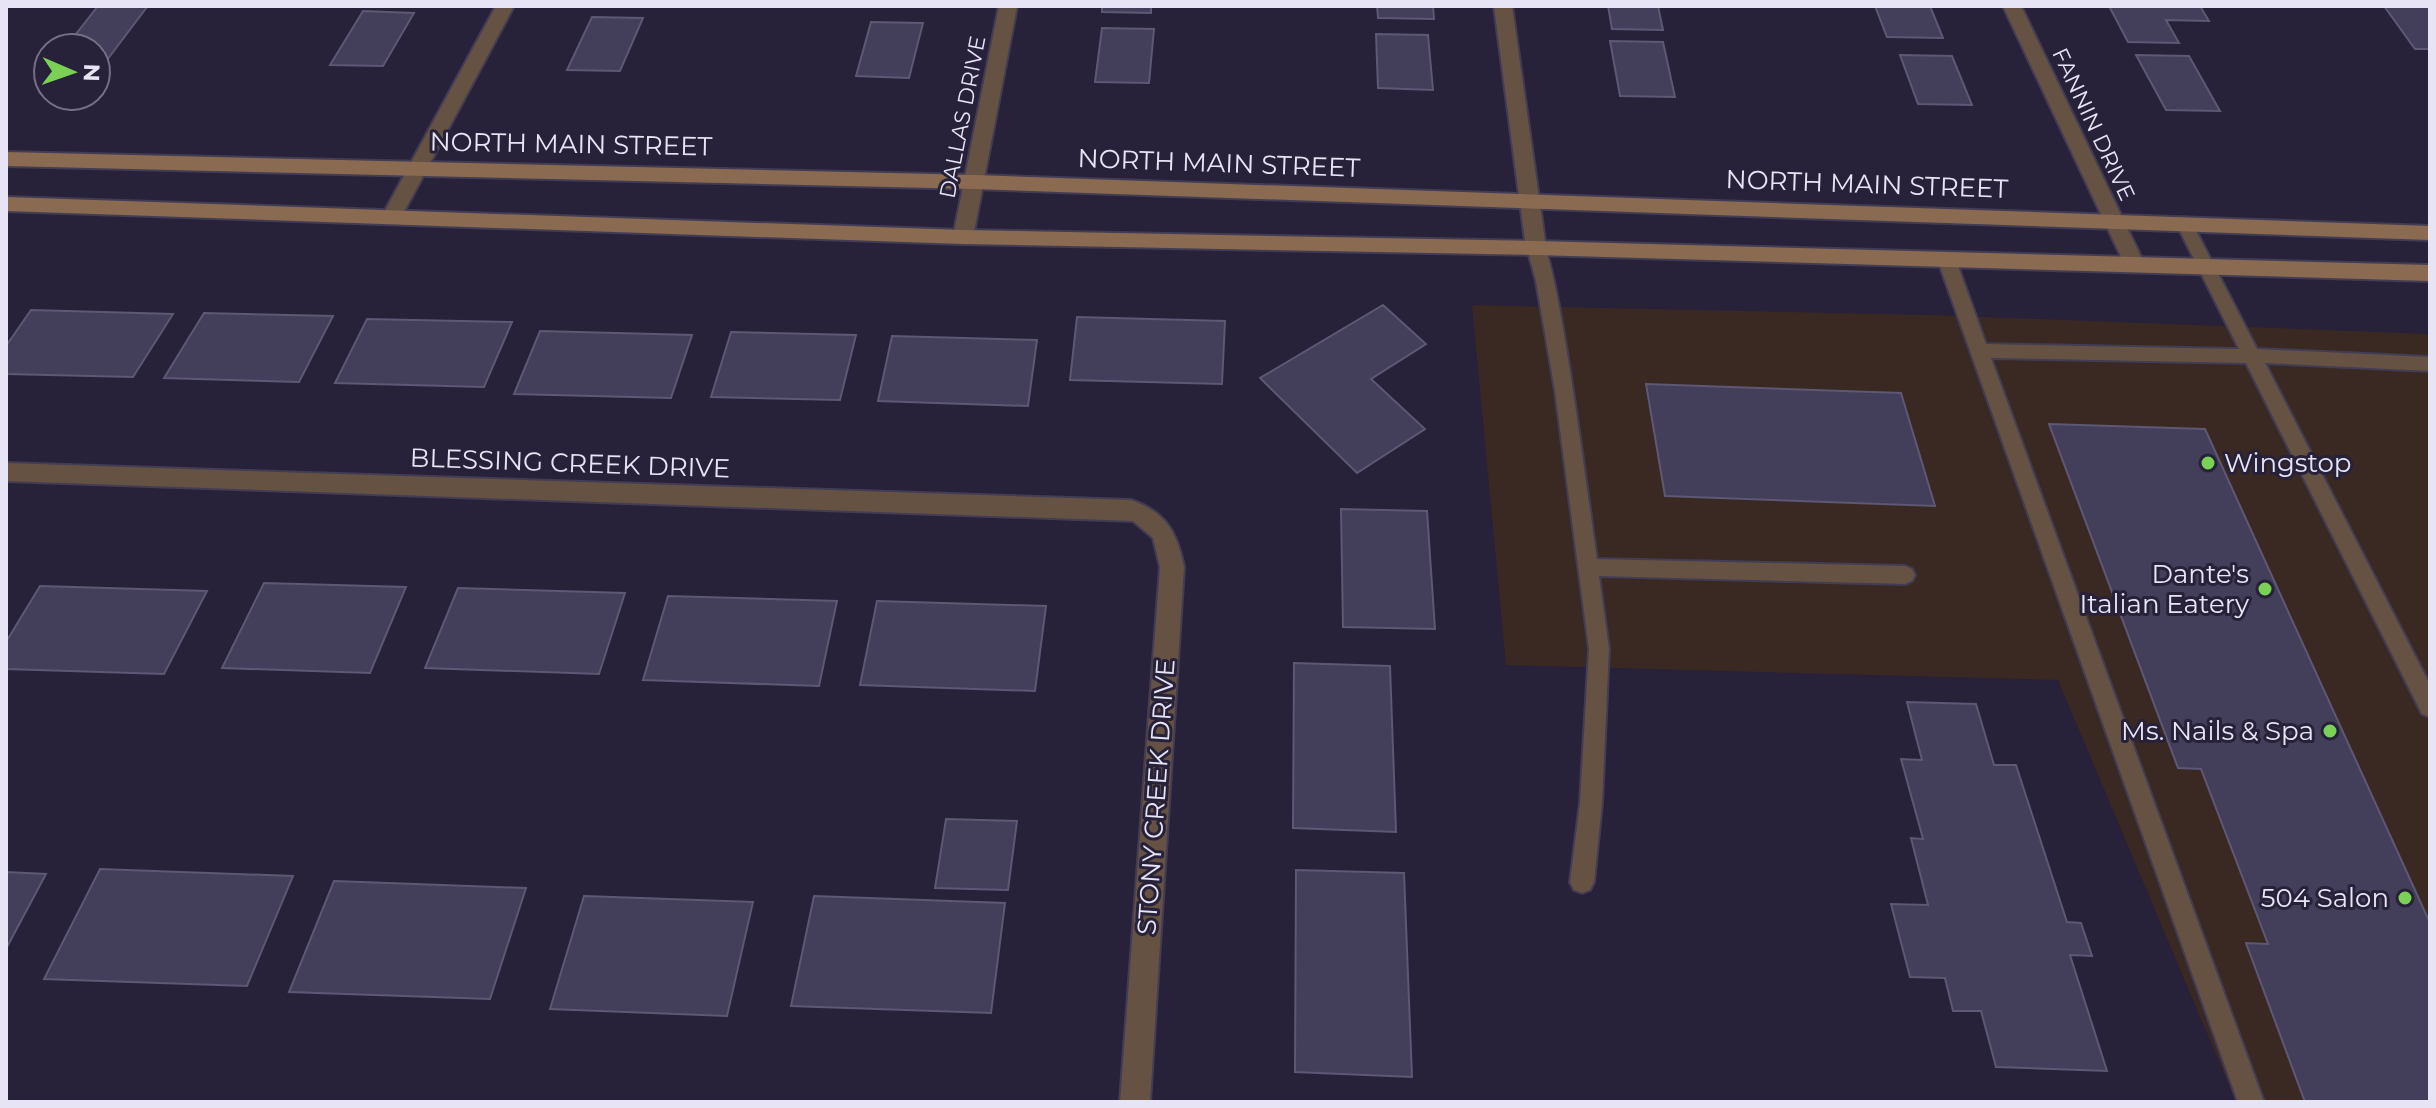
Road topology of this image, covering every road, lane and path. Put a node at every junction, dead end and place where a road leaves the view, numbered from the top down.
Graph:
1 (505, 6) edge
2 (1008, 6) edge
3 (1503, 6) edge
4 (2012, 6) edge
5 (6, 159) edge
6 (419, 169) junction
7 (975, 182) junction
8 (1530, 202) junction
9 (6, 204) edge
10 (391, 218) junction
11 (2113, 220) junction
12 (2184, 223) junction
13 (2430, 233) edge
14 (963, 237) junction
15 (1536, 248) junction
16 (1946, 258) junction
17 (2134, 263) junction
18 (2206, 265) junction
19 (2430, 273) edge
20 (1980, 351) junction
21 (2252, 356) junction
22 (2430, 364) edge
23 (6, 472) edge
24 (1131, 510) joint
25 (1588, 567) junction
26 (1905, 575) dead end
27 (2430, 707) edge
28 (1582, 882) dead end
29 (1135, 1102) edge
30 (2251, 1102) edge

1 - 6 street
2 - 7 street, DALLAS DRIVE
3 - 8 street
4 - 11 street, FANNIN DRIVE
5 - 6 main road, NORTH MAIN STREET
6 - 7 main road, NORTH MAIN STREET
6 - 10 street
7 - 8 main road, NORTH MAIN STREET
7 - 14 street, DALLAS DRIVE
8 - 11 main road, NORTH MAIN STREET
8 - 15 street
9 - 10 main road
10 - 14 main road
11 - 12 main road, NORTH MAIN STREET
11 - 17 street, FANNIN DRIVE
12 - 13 main road, NORTH MAIN STREET
12 - 18 lane
14 - 15 main road
15 - 16 main road
15 - 25 lane
16 - 17 main road
16 - 20 lane
17 - 18 main road
18 - 19 main road
18 - 21 lane
20 - 21 lane
20 - 30 lane
21 - 22 lane
21 - 27 lane
23 - 24 street, BLESSING CREEK DRIVE
24 - 29 street, STONY CREEK DRIVE
25 - 26 lane
25 - 28 lane

